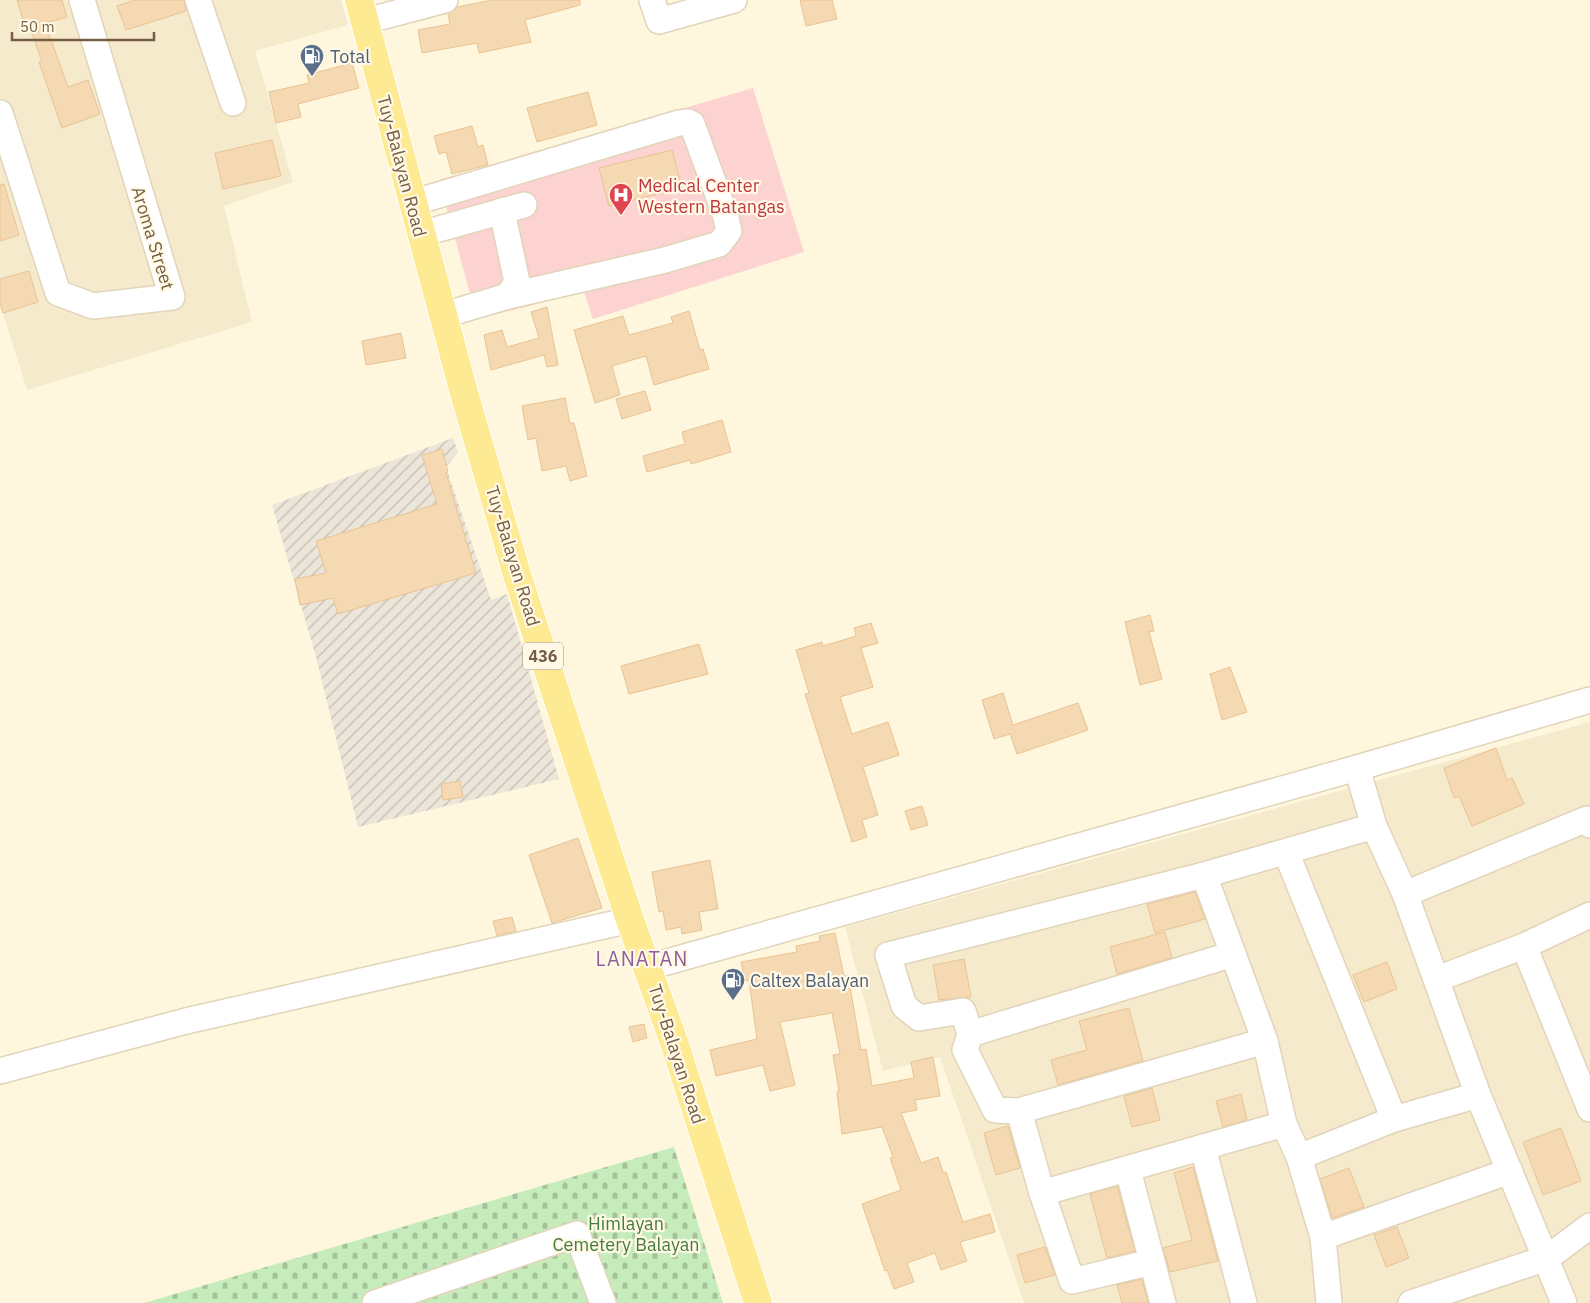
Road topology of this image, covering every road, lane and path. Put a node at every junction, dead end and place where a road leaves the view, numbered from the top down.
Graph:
1 (82, 0) edge
2 (198, 0) edge
3 (445, 0) edge
4 (652, 0) edge
5 (734, 0) edge
6 (362, 11) edge
7 (233, 103) dead end
8 (0, 112) edge
9 (412, 203) junction
10 (420, 234) junction
11 (508, 296) junction
12 (444, 315) junction
13 (1590, 700) edge
14 (1357, 768) junction
15 (1590, 825) edge
16 (1374, 826) junction
17 (1286, 852) junction
18 (1204, 875) junction
19 (1405, 894) junction
20 (1590, 915) edge
21 (630, 920) junction
22 (1524, 946) junction
23 (1233, 954) junction
24 (649, 968) junction
25 (1437, 979) junction
26 (970, 1034) junction
27 (1265, 1041) junction
28 (0, 1071) edge
29 (1478, 1095) junction
30 (1590, 1109) edge
31 (1020, 1111) junction
32 (1394, 1119) junction
33 (1284, 1124) junction
34 (1203, 1148) junction
35 (1299, 1157) junction
36 (1128, 1170) junction
37 (1510, 1171) junction
38 (1042, 1193) junction
39 (1590, 1226) edge
40 (1323, 1237) junction
41 (1547, 1258) junction
42 (1152, 1262) junction
43 (375, 1303) edge
44 (603, 1303) edge
45 (758, 1303) edge
46 (1163, 1303) edge
47 (1244, 1303) edge
48 (1329, 1303) edge
49 (1411, 1303) edge
50 (1564, 1303) edge

1 - 8 street, Aroma Street
2 - 7 street
3 - 6 street
4 - 5 street
6 - 9 main road, Tuy-Balayan Road / 436
9 - 10 main road, Tuy-Balayan Road / 436
9 - 11 street
10 - 11 street
10 - 12 main road, Tuy-Balayan Road / 436
11 - 12 street
12 - 21 main road, Tuy-Balayan Road / 436
13 - 14 street
14 - 16 street
14 - 24 street
15 - 19 street
16 - 17 street
16 - 19 street
17 - 18 street
17 - 32 street
18 - 23 street
18 - 26 street
19 - 25 street
20 - 22 street
21 - 24 main road, Tuy-Balayan Road / 436
21 - 28 street
22 - 25 street
22 - 30 street
23 - 26 street
23 - 27 street
24 - 45 main road, Tuy-Balayan Road / 436
25 - 29 street
26 - 31 street
27 - 31 street
27 - 33 street
29 - 32 street
29 - 37 street
31 - 38 street
32 - 35 street
33 - 34 street
33 - 35 street
34 - 36 street
34 - 47 street
35 - 40 street
36 - 38 street
36 - 42 street
37 - 40 street
37 - 41 street
38 - 42 street
39 - 41 street
40 - 48 street
41 - 49 street
41 - 50 street
42 - 46 street
43 - 44 street

